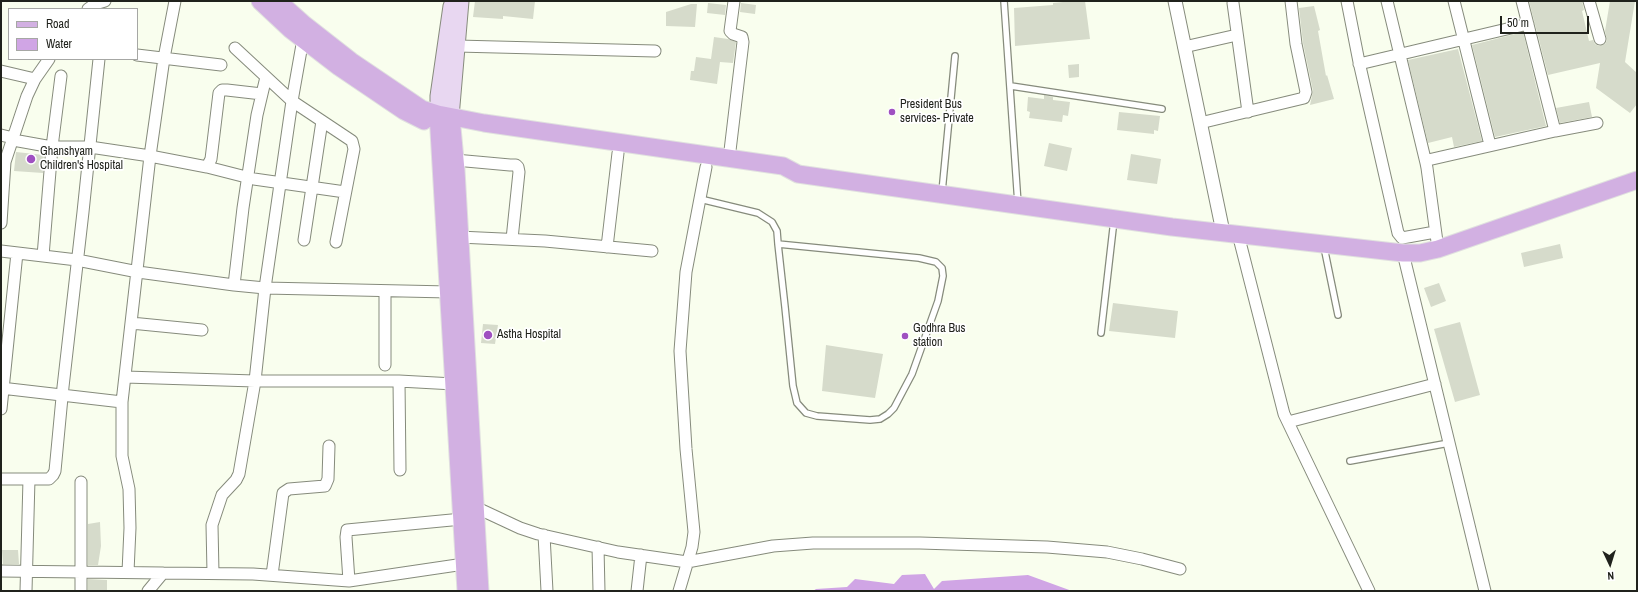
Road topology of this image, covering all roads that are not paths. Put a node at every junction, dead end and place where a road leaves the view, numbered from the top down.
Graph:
1 (106, 1) edge
2 (175, 1) edge
3 (260, 1) edge
4 (278, 1) edge
5 (452, 1) edge
6 (461, 1) edge
7 (734, 1) edge
8 (1004, 1) edge
9 (1175, 1) edge
10 (1290, 1) edge
11 (1347, 1) edge
12 (1387, 1) edge
13 (1454, 1) edge
14 (1522, 1) edge
15 (1589, 1) edge
16 (1233, 3) dead end
17 (89, 8) edge
18 (1528, 24) junction
19 (1237, 35) junction
20 (303, 39) junction
21 (1600, 39) dead end
22 (1463, 40) junction
23 (457, 46) junction
24 (1184, 47) junction
25 (234, 48) dead end
26 (655, 51) dead end
27 (138, 55) edge
28 (1400, 55) junction
29 (955, 56) dead end
30 (164, 58) junction
31 (48, 60) edge
32 (99, 60) edge
33 (1359, 64) junction
34 (220, 65) dead end
35 (1, 71) edge
36 (61, 76) dead end
37 (266, 77) junction
38 (35, 79) junction
39 (1011, 86) junction
40 (262, 94) junction
41 (292, 101) junction
42 (1162, 109) dead end
43 (1248, 112) junction
44 (322, 121) junction
45 (445, 121) junction
46 (1200, 123) junction
47 (1597, 123) dead end
48 (1555, 131) junction
49 (1, 135) edge
50 (13, 138) junction
51 (1490, 145) junction
52 (52, 147) junction
53 (90, 147) junction
54 (618, 153) junction
55 (150, 156) junction
56 (729, 159) junction
57 (455, 160) junction
58 (1426, 163) junction
59 (207, 167) junction
60 (706, 167) junction
61 (798, 174) junction
62 (248, 178) junction
63 (1637, 180) edge
64 (280, 182) junction
65 (312, 188) junction
66 (345, 192) junction
67 (942, 195) junction
68 (700, 199) junction
69 (1018, 205) junction
70 (1114, 218) junction
71 (1, 223) edge
72 (1435, 232) junction
73 (1231, 233) junction
74 (459, 238) junction
75 (304, 240) dead end
76 (512, 240) junction
77 (336, 242) dead end
78 (778, 244) junction
79 (1324, 244) junction
80 (607, 247) junction
81 (1438, 249) junction
82 (1, 250) edge
83 (652, 251) dead end
84 (1403, 253) junction
85 (17, 254) junction
86 (43, 256) junction
87 (77, 260) junction
88 (138, 272) junction
89 (234, 285) junction
90 (265, 288) junction
91 (385, 291) junction
92 (449, 292) junction
93 (1338, 315) dead end
94 (131, 324) junction
95 (202, 330) dead end
96 (1101, 333) dead end
97 (385, 365) dead end
98 (125, 376) junction
99 (255, 381) junction
100 (399, 381) junction
101 (454, 384) junction
102 (1435, 384) junction
103 (2, 388) edge
104 (62, 394) junction
105 (122, 402) junction
106 (1, 409) edge
107 (1288, 422) junction
108 (1450, 442) junction
109 (328, 446) dead end
110 (1350, 461) dead end
111 (400, 470) dead end
112 (1, 479) edge
113 (29, 479) junction
114 (81, 482) dead end
115 (475, 508) junction
116 (462, 518) junction
117 (544, 535) junction
118 (598, 547) junction
119 (641, 555) junction
120 (687, 562) junction
121 (464, 564) junction
122 (1180, 569) dead end
123 (1, 571) edge
124 (26, 571) junction
125 (82, 572) junction
126 (128, 572) junction
127 (163, 573) junction
128 (212, 573) junction
129 (272, 575) junction
130 (348, 581) junction
131 (26, 591) edge
132 (81, 591) edge
133 (148, 591) edge
134 (466, 591) edge
135 (480, 591) edge
136 (547, 591) edge
137 (599, 591) edge
138 (637, 591) edge
139 (679, 591) edge
140 (1369, 591) edge
141 (1486, 591) edge

1 - 17 street
2 - 30 street
3 - 20 main road
4 - 45 main road
5 - 45 main road
6 - 23 main road
7 - 56 street
8 - 39 lane
9 - 24 street
10 - 43 street
11 - 33 street
12 - 28 street
13 - 22 street
14 - 18 street
15 - 21 street
16 - 19 street
18 - 22 street
18 - 48 street
19 - 24 street
19 - 43 street
20 - 41 street
20 - 45 main road
22 - 28 street
22 - 51 street
23 - 26 street
23 - 45 main road
24 - 46 street
25 - 37 street
27 - 30 street
28 - 33 street
28 - 58 street
29 - 67 lane
30 - 34 street
30 - 55 street
31 - 38 street
32 - 53 street
33 - 72 street
35 - 38 street
36 - 52 street
37 - 40 street
37 - 41 street
38 - 50 street
39 - 42 lane
39 - 69 lane
40 - 59 street
40 - 62 street
41 - 44 street
41 - 64 street
43 - 46 street
44 - 65 street
44 - 66 street
45 - 54 main road
45 - 56 main road
45 - 57 main road
45 - 92 main road
46 - 73 street
47 - 48 street
48 - 51 street
49 - 50 street
50 - 52 street
50 - 71 street
51 - 58 street
52 - 53 street
52 - 86 street
53 - 55 street
53 - 87 street
54 - 60 main road
54 - 80 street
55 - 59 street
55 - 88 street
56 - 61 main road
57 - 74 main road
57 - 76 street
58 - 72 street
59 - 62 street
60 - 61 main road
60 - 68 street
61 - 67 main road
62 - 64 street
62 - 89 street
63 - 81 main road
64 - 65 street
64 - 90 street
65 - 66 street
65 - 75 street
66 - 77 street
67 - 69 main road
68 - 78 lane
68 - 120 street
69 - 70 main road
70 - 73 main road
70 - 96 lane
72 - 81 street
73 - 79 main road
73 - 107 street
74 - 76 street
74 - 115 main road
76 - 80 street
78 - 78 lane
79 - 84 main road
79 - 93 lane
80 - 83 street
81 - 84 main road
82 - 85 street
84 - 102 street
85 - 86 street
85 - 103 street
86 - 87 street
87 - 88 street
87 - 104 street
88 - 89 street
88 - 94 street
89 - 90 street
90 - 91 street
90 - 99 street
91 - 92 street
91 - 97 street
92 - 101 main road
94 - 95 street
94 - 98 street
98 - 99 street
98 - 105 street
99 - 100 street
99 - 128 street
100 - 101 street
100 - 111 street
101 - 116 main road
102 - 107 street
102 - 108 street
103 - 104 street
103 - 106 street
104 - 105 street
104 - 113 street
105 - 126 street
107 - 140 street
108 - 110 lane
108 - 141 street
109 - 129 street
112 - 113 street
113 - 124 street
114 - 125 street
115 - 117 street
115 - 135 main road
116 - 121 main road
116 - 130 street
117 - 118 street
117 - 136 street
118 - 119 street
118 - 137 street
119 - 120 street
119 - 138 street
120 - 122 street
120 - 139 street
121 - 130 street
121 - 134 main road
123 - 124 street
124 - 125 street
124 - 131 street
125 - 126 street
125 - 132 street
126 - 127 street
127 - 128 street
127 - 133 street
128 - 129 street
129 - 130 street

